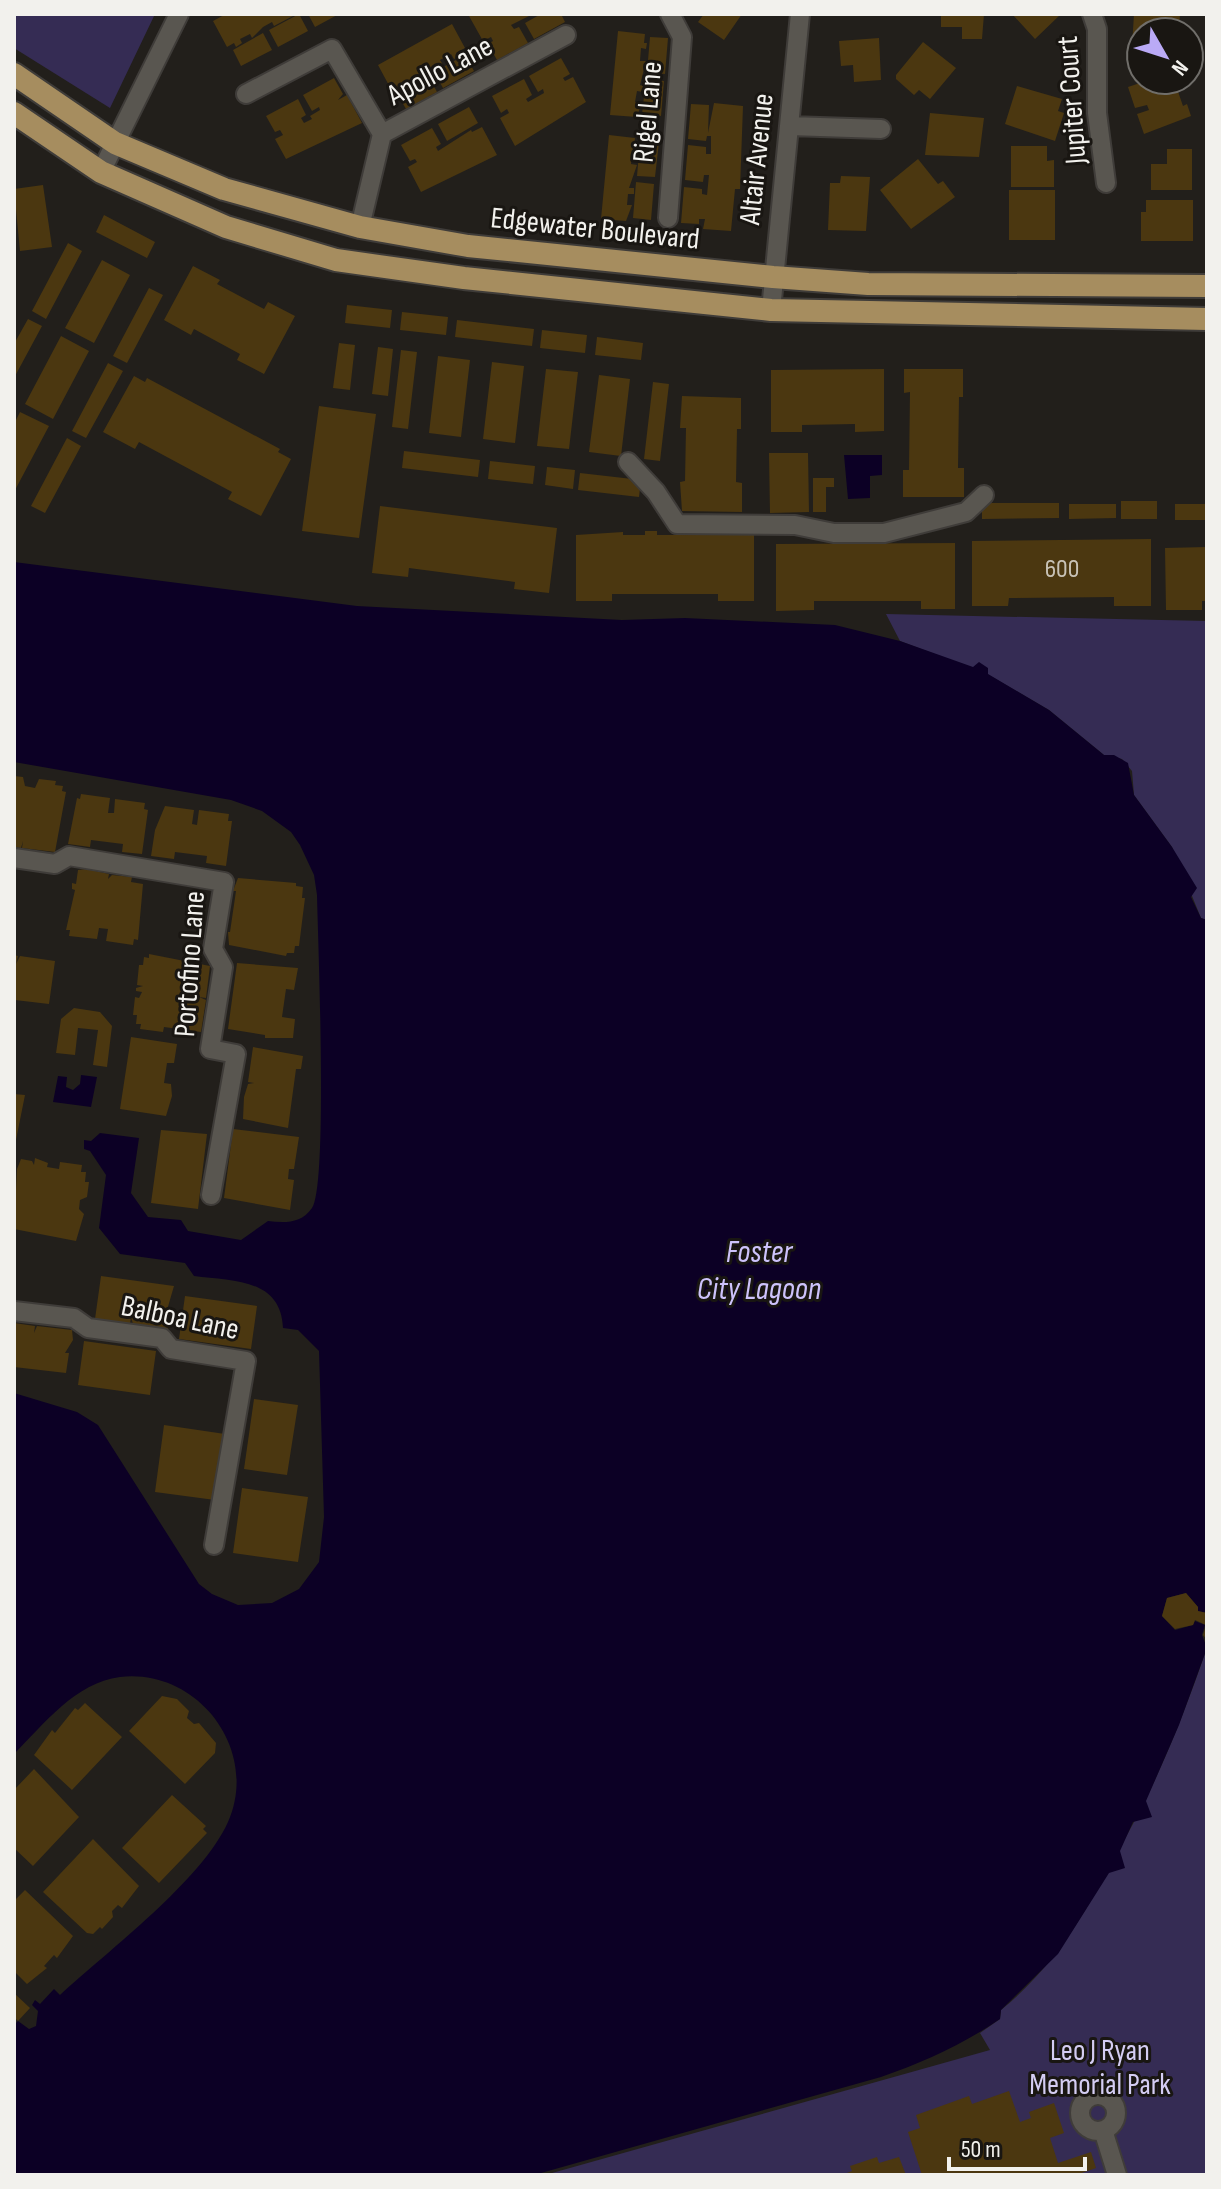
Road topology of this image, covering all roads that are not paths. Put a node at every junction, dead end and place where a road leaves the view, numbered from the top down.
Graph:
1 (179, 14) edge
2 (670, 14) edge
3 (800, 14) edge
4 (1092, 14) edge
5 (566, 35) dead end
6 (14, 74) edge
7 (246, 94) dead end
8 (14, 113) edge
9 (790, 126) junction
10 (881, 129) dead end
11 (382, 134) junction
12 (115, 143) junction
13 (101, 172) junction
14 (1106, 183) dead end
15 (668, 218) dead end
16 (360, 227) junction
17 (773, 277) junction
18 (1207, 286) edge
19 (771, 310) junction
20 (1207, 319) edge
21 (628, 462) dead end
22 (984, 495) dead end
23 (14, 858) edge
24 (211, 1195) dead end
25 (14, 1311) edge
26 (214, 1545) dead end
27 (1103, 2130) dead end
28 (1117, 2175) edge

1 - 12 street
2 - 15 street, Rigel Lane
3 - 9 street, Altair Avenue
4 - 14 street, Jupiter Court
5 - 11 street, Apollo Lane
6 - 12 main road, Edgewater Boulevard
7 - 11 street
8 - 13 main road, Edgewater Boulevard
9 - 10 street
9 - 17 street, Altair Avenue
11 - 16 street, Apollo Lane
12 - 13 street
12 - 16 main road, Edgewater Boulevard
13 - 19 main road, Edgewater Boulevard
16 - 17 main road, Edgewater Boulevard
17 - 18 main road, Edgewater Boulevard
17 - 19 street, Altair Avenue
19 - 20 main road, Edgewater Boulevard
21 - 22 street
23 - 24 street, Portofino Lane
25 - 26 street, Balboa Lane
27 - 28 street

